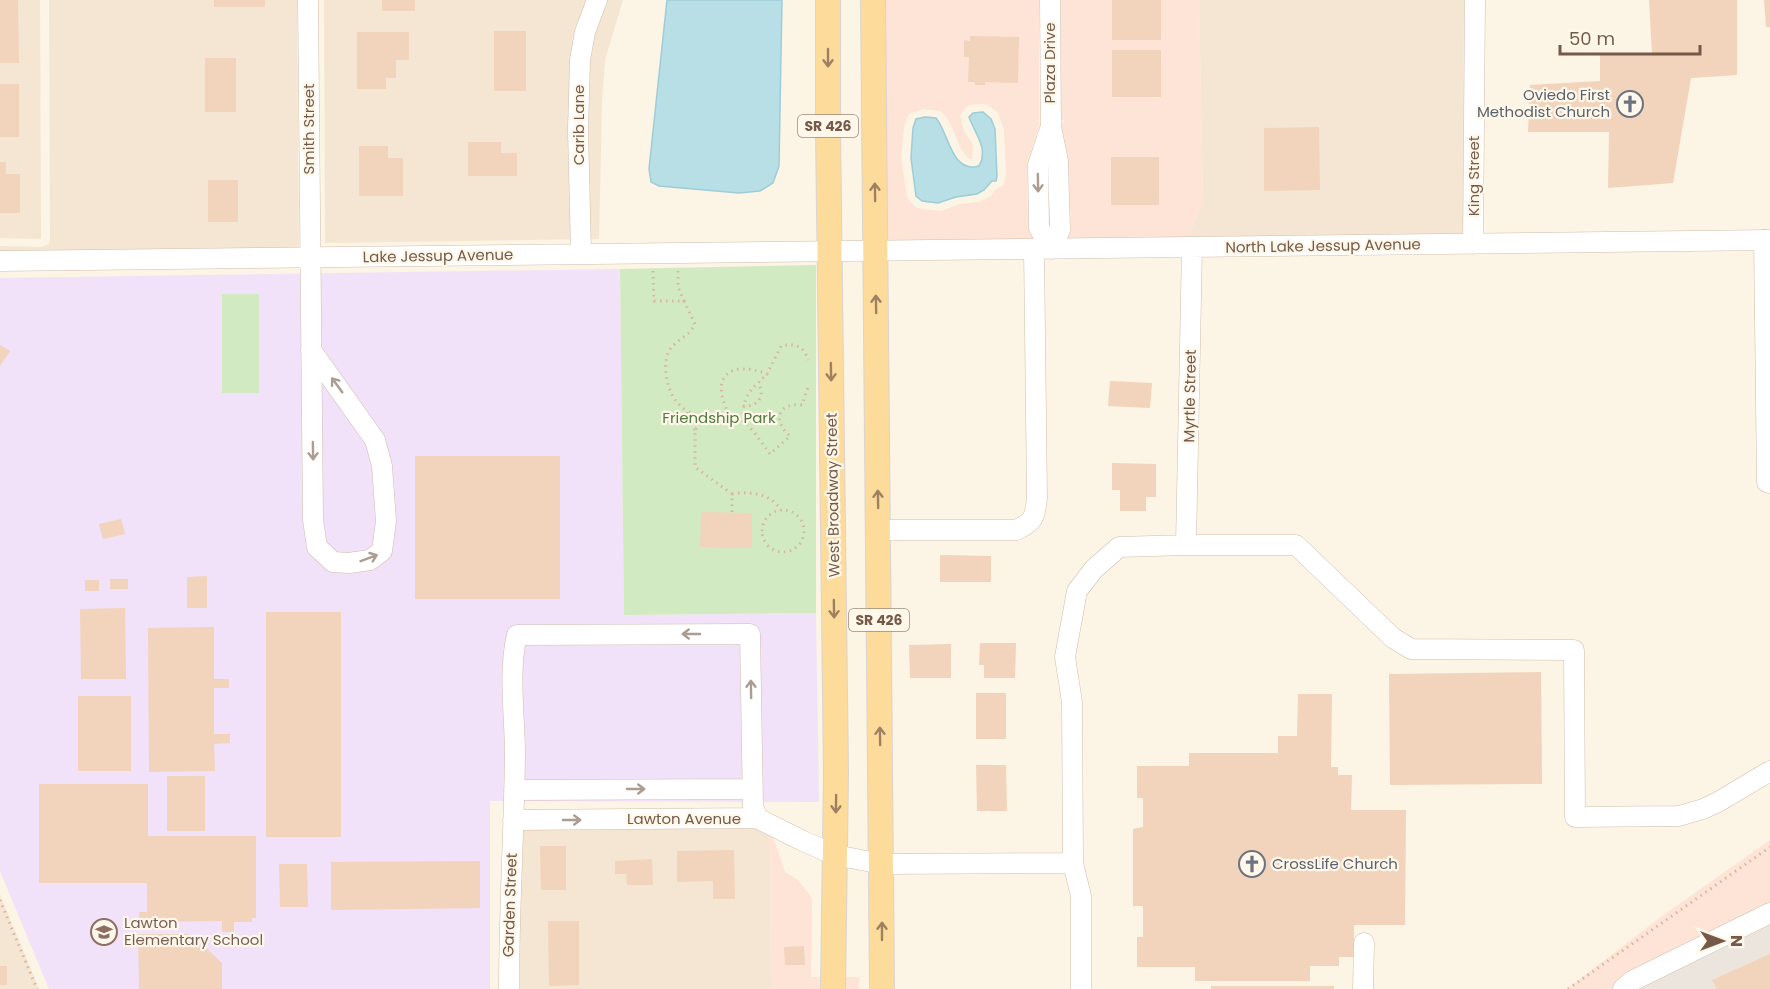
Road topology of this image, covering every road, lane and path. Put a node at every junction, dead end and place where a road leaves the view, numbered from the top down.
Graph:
1 (308, 0) edge
2 (597, 0) edge
3 (828, 0) edge
4 (873, 0) edge
5 (1050, 0) edge
6 (1475, 0) edge
7 (1767, 240) edge
8 (1473, 244) junction
9 (1192, 247) junction
10 (1042, 249) junction
11 (830, 251) junction
12 (875, 251) junction
13 (581, 253) junction
14 (310, 258) junction
15 (0, 261) edge
16 (653, 269) dead end
17 (678, 269) dead end
18 (684, 301) junction
19 (311, 350) junction
20 (810, 367) dead end
21 (767, 374) junction
22 (810, 380) dead end
23 (757, 383) junction
24 (743, 406) junction
25 (686, 411) junction
26 (729, 414) junction
27 (706, 417) junction
28 (739, 418) junction
29 (695, 430) junction
30 (1770, 483) edge
31 (732, 494) junction
32 (781, 510) junction
33 (732, 512) dead end
34 (879, 530) junction
35 (1186, 545) junction
36 (1770, 771) edge
37 (753, 789) junction
38 (514, 790) junction
39 (757, 818) junction
40 (513, 820) junction
41 (1770, 848) edge
42 (835, 855) junction
43 (1073, 863) junction
44 (882, 864) junction
45 (0, 900) edge
46 (1770, 913) edge
47 (1364, 943) dead end
48 (37, 989) edge
49 (509, 989) edge
50 (833, 989) edge
51 (882, 989) edge
52 (1081, 989) edge
53 (1363, 989) edge
54 (1568, 989) edge
55 (1623, 989) edge

1 - 14 street, Smith Street
2 - 13 street, Carib Lane
3 -> 11 main road, West Broadway Street / SR 426
12 -> 4 main road, SR 426
5 - 10 street, Plaza Drive
6 - 8 street, King Street
7 - 8 street, North Lake Jessup Avenue
7 - 30 street
8 - 9 street, North Lake Jessup Avenue
9 - 10 street, North Lake Jessup Avenue
9 - 35 street, Myrtle Street
10 - 12 street, North Lake Jessup Avenue
10 - 34 street
11 - 12 street, Lake Jessup Avenue
11 - 13 street, Lake Jessup Avenue
11 -> 42 main road, West Broadway Street / SR 426
34 -> 12 main road, SR 426
13 - 14 street, Lake Jessup Avenue
14 - 15 street, Lake Jessup Avenue
14 - 19 street, Smith Street
16 - 18 path
17 - 18 path
18 - 25 path
19 -> 19 street, Smith Street
20 - 21 path
21 - 23 path
21 - 26 path
22 - 28 path
23 - 24 path
23 - 24 path
24 - 28 path
25 - 27 path
25 - 29 path
26 - 27 path
26 - 28 path
27 - 29 path
29 - 31 path
31 - 32 path
31 - 33 path
32 - 32 path
44 -> 34 main road, SR 426
35 - 36 street
35 - 43 street
38 -> 37 street
37 -> 38 street, Garden Street
37 - 39 street
38 - 40 street, Garden Street
40 -> 39 street, Lawton Avenue
39 - 42 street, Lawton Avenue
40 - 49 street, Garden Street
41 - 54 path
42 - 44 street, Lawton Avenue
42 - 50 main road, West Broadway Street / SR 426
43 - 44 street, Lawton Avenue
43 - 52 street
51 -> 44 main road, SR 426
45 - 48 path
46 - 55 street
47 - 53 street

